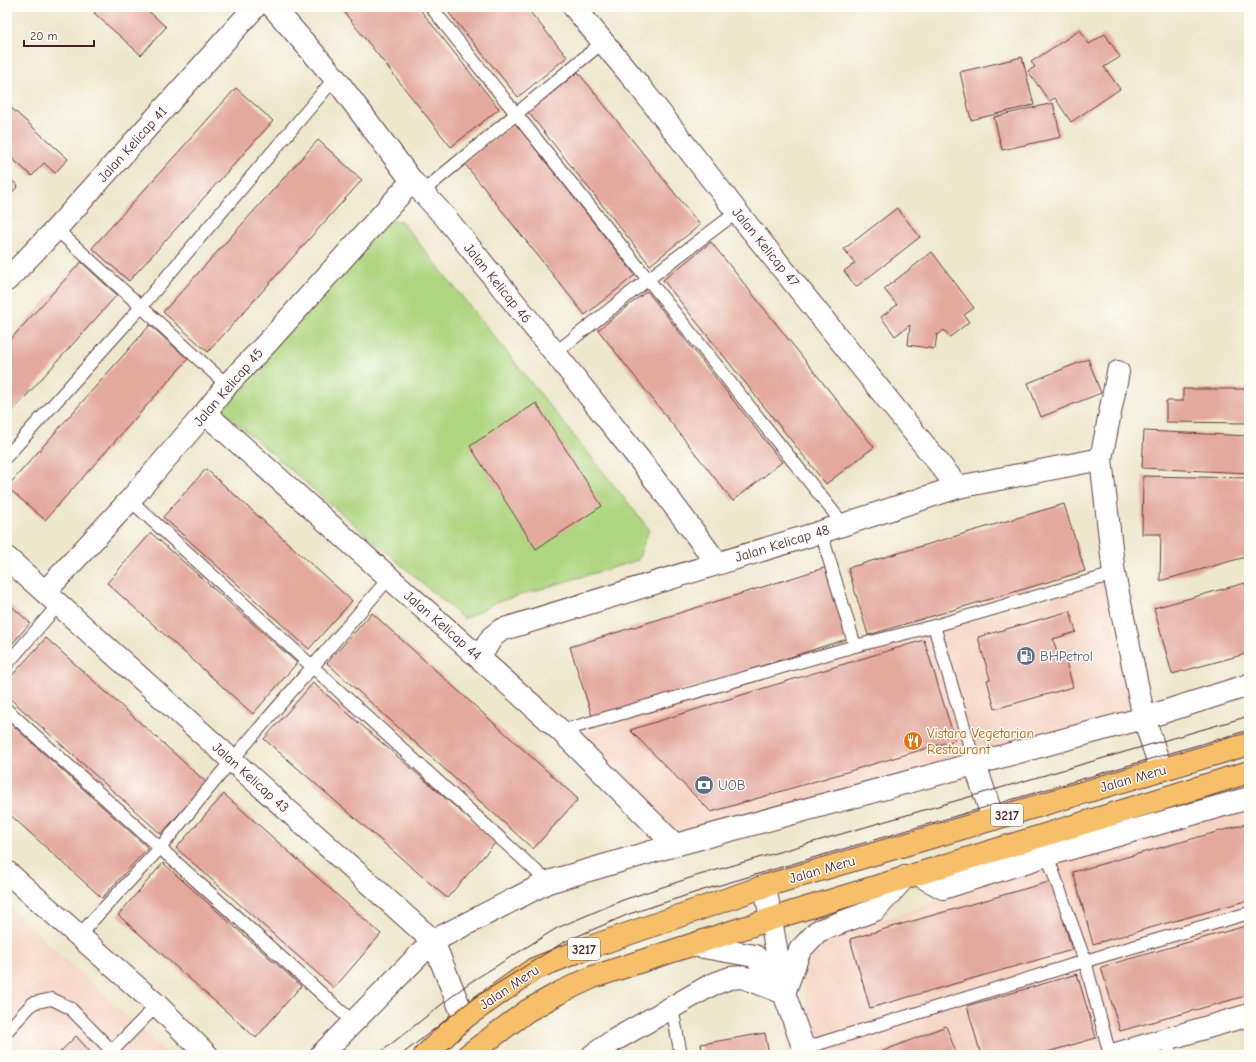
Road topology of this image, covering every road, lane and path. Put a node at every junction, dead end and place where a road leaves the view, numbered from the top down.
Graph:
1 (255, 7) edge
2 (273, 7) edge
3 (431, 7) edge
4 (574, 7) edge
5 (603, 42) junction
6 (335, 78) junction
7 (516, 114) junction
8 (417, 186) junction
9 (737, 212) junction
10 (56, 229) junction
11 (7, 280) edge
12 (647, 280) junction
13 (141, 307) junction
14 (555, 353) junction
15 (1118, 372) dead end
16 (228, 385) junction
17 (205, 413) junction
18 (7, 456) edge
19 (1101, 459) junction
20 (958, 487) junction
21 (130, 500) junction
22 (843, 524) junction
23 (821, 532) junction
24 (7, 558) edge
25 (717, 563) junction
26 (1114, 574) junction
27 (390, 578) junction
28 (52, 598) junction
29 (934, 626) junction
30 (855, 646) junction
31 (480, 657) junction
32 (7, 664) edge
33 (312, 666) junction
34 (1249, 685) edge
35 (7, 710) edge
36 (1144, 718) junction
37 (561, 731) junction
38 (1249, 744) edge
39 (232, 760) junction
40 (975, 764) junction
41 (1161, 770) junction
42 (1249, 772) edge
43 (1249, 798) edge
44 (994, 819) junction
45 (674, 845) junction
46 (160, 848) junction
47 (1047, 855) junction
48 (7, 872) edge
49 (911, 876) junction
50 (548, 882) junction
51 (765, 886) junction
52 (1249, 913) edge
53 (771, 918) junction
54 (79, 935) junction
55 (433, 941) junction
56 (692, 946) junction
57 (1085, 960) junction
58 (784, 993) junction
59 (157, 1005) junction
60 (672, 1008) junction
61 (1249, 1015) edge
62 (464, 1018) junction
63 (353, 1022) junction
64 (7, 1031) edge
65 (1170, 1047) edge
66 (805, 1052) edge
67 (114, 1053) edge
68 (207, 1055) edge
69 (321, 1055) edge
70 (425, 1055) edge
71 (468, 1055) edge
72 (593, 1055) edge
73 (681, 1055) edge
74 (1111, 1055) edge

1 - 10 street, Jalan Kelicap 41
2 - 6 street, Jalan Kelicap 46
3 - 7 lane
4 - 5 street, Jalan Kelicap 47
5 - 7 lane
5 - 9 street, Jalan Kelicap 47
6 - 8 street, Jalan Kelicap 46
6 - 13 lane
7 - 8 lane
7 - 12 lane
8 - 14 street, Jalan Kelicap 46
8 - 16 street, Jalan Kelicap 45
9 - 12 lane
9 - 20 street, Jalan Kelicap 47
10 - 11 street, Jalan Kelicap 41
10 - 13 lane
12 - 14 lane
12 - 22 lane
13 - 16 lane
13 - 18 lane
14 - 25 street, Jalan Kelicap 46
15 - 19 street
16 - 17 street, Jalan Kelicap 45
17 - 21 street, Jalan Kelicap 45
17 - 27 street, Jalan Kelicap 44
19 - 20 street, Jalan Kelicap 48
19 - 26 street
20 - 22 street, Jalan Kelicap 48
21 - 28 street, Jalan Kelicap 45
21 - 33 lane
22 - 23 street, Jalan Kelicap 48
23 - 25 street, Jalan Kelicap 48
23 - 30 lane
24 - 28 street, Jalan Kelicap 43
25 - 31 street, Jalan Kelicap 48
26 - 29 lane
26 - 36 street
27 - 31 street, Jalan Kelicap 44
27 - 33 lane
28 - 32 lane
28 - 39 street, Jalan Kelicap 43
29 - 30 lane
29 - 40 lane
30 - 37 lane
31 - 37 street, Jalan Kelicap 44
33 - 39 lane
33 - 50 lane
34 - 36 street
35 - 46 lane
36 - 40 street
36 - 41 street
37 - 45 street, Jalan Kelicap 44
38 - 41 highway, Jalan Meru / 3217
39 - 46 lane
39 - 55 street, Jalan Kelicap 43
40 - 44 street
40 - 45 street
41 - 44 highway, Jalan Meru / 3217
42 - 49 highway, Jalan Meru / 3217
43 - 47 street
44 - 51 highway, Jalan Meru / 3217
45 - 50 street
46 - 54 lane
46 - 63 lane
47 - 49 street
47 - 57 lane
48 - 54 street
49 - 53 highway, Jalan Meru / 3217
49 - 58 street
50 - 55 street
51 - 53 street
51 - 62 highway, Jalan Meru / 3217
52 - 57 lane
53 - 56 highway, Jalan Meru / 3217
53 - 58 street
54 - 59 street
55 - 62 street, Jalan Kelicap 43
55 - 63 street
56 - 58 street
56 - 71 highway, Jalan Meru / 3217
57 - 66 lane
57 - 74 lane
58 - 60 street
58 - 66 street
59 - 67 lane
59 - 68 street
60 - 72 street
60 - 73 lane
61 - 65 street
62 - 70 highway, Jalan Meru / 3217
63 - 69 street
64 - 67 lane
65 - 74 street

